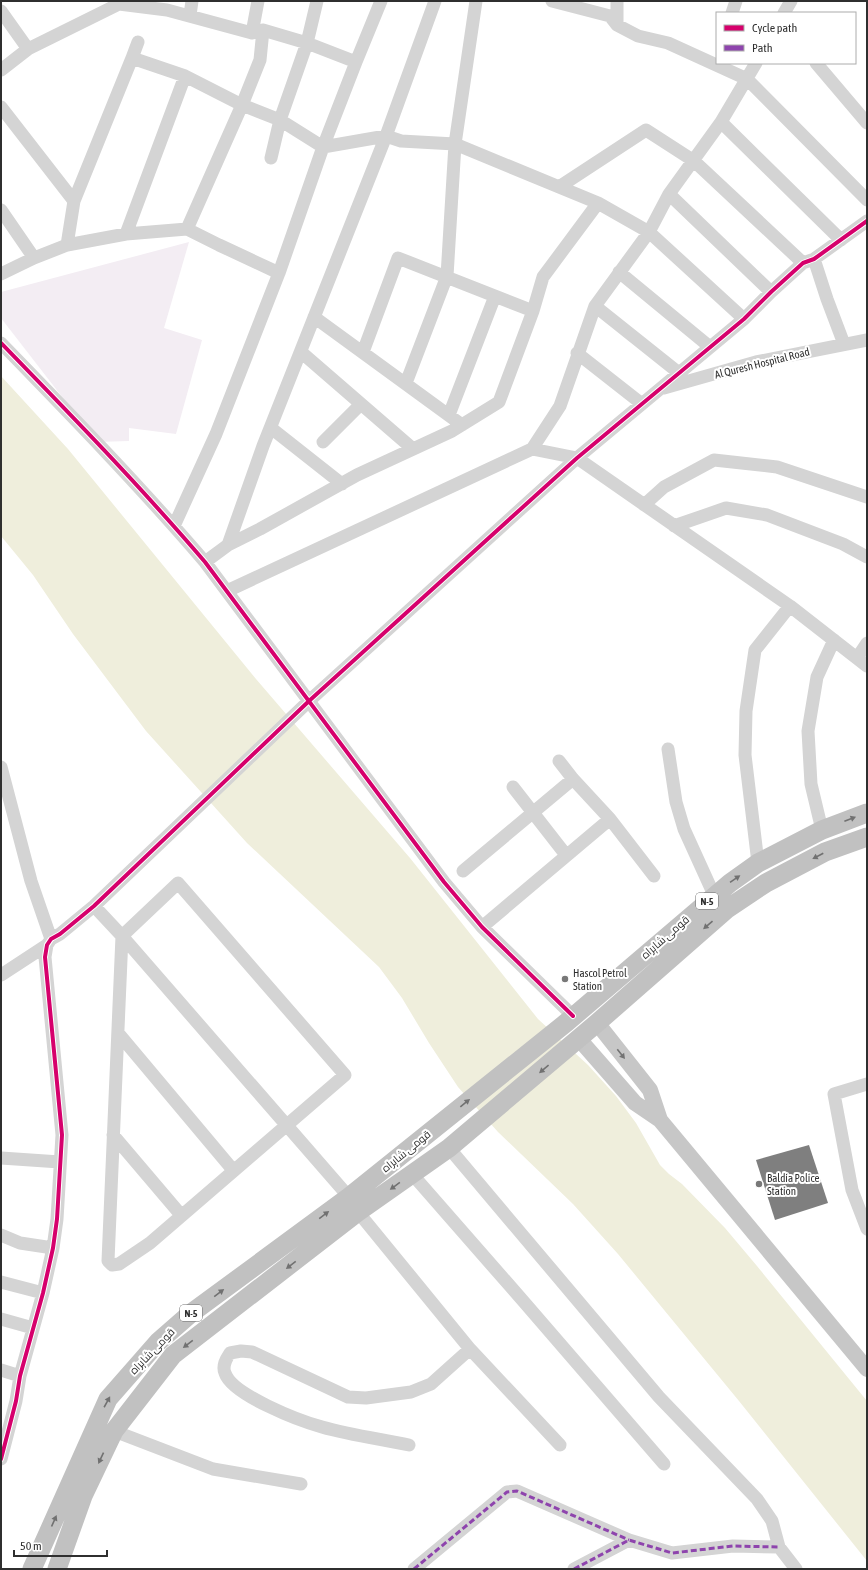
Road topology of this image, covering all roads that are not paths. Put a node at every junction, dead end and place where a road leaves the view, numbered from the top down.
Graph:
1 (192, 1) edge
2 (258, 1) edge
3 (317, 1) edge
4 (381, 1) edge
5 (435, 1) edge
6 (476, 1) edge
7 (552, 1) edge
8 (617, 1) edge
9 (736, 1) edge
10 (791, 1) edge
11 (119, 3) edge
12 (168, 5) edge
13 (1, 11) edge
14 (732, 12) edge
15 (785, 12) edge
16 (190, 15) junction
17 (617, 25) junction
18 (257, 32) junction
19 (138, 42) dead end
20 (307, 43) junction
21 (28, 50) junction
22 (132, 58) junction
23 (715, 58) edge
24 (356, 62) junction
25 (724, 64) edge
26 (755, 64) edge
27 (817, 64) edge
28 (1, 70) edge
29 (185, 76) junction
30 (747, 79) junction
31 (242, 105) junction
32 (1, 107) edge
33 (280, 120) junction
34 (721, 122) junction
35 (867, 123) edge
36 (386, 136) junction
37 (455, 144) junction
38 (323, 147) junction
39 (271, 158) dead end
40 (694, 161) junction
41 (559, 187) junction
42 (669, 194) junction
43 (867, 200) edge
44 (74, 201) junction
45 (598, 203) junction
46 (1, 210) edge
47 (867, 221) edge
48 (187, 229) junction
49 (649, 232) junction
50 (126, 234) junction
51 (841, 240) junction
52 (68, 245) junction
53 (34, 258) junction
54 (809, 261) junction
55 (619, 272) junction
56 (279, 273) junction
57 (1, 274) edge
58 (447, 276) junction
59 (770, 292) junction
60 (495, 296) junction
61 (594, 306) junction
62 (533, 311) junction
63 (314, 317) junction
64 (744, 319) junction
65 (867, 340) edge
66 (1, 343) edge
67 (844, 344) junction
68 (710, 348) junction
69 (301, 352) junction
70 (363, 352) junction
71 (577, 353) junction
72 (679, 374) junction
73 (406, 383) junction
74 (659, 390) junction
75 (361, 404) junction
76 (642, 404) junction
77 (449, 415) junction
78 (462, 425) junction
79 (271, 428) junction
80 (323, 442) dead end
81 (532, 448) junction
82 (413, 449) junction
83 (577, 458) junction
84 (342, 484) junction
85 (867, 497) edge
86 (644, 505) junction
87 (174, 526) junction
88 (674, 526) junction
89 (228, 545) junction
90 (867, 556) edge
91 (205, 562) junction
92 (226, 591) junction
93 (790, 606) junction
94 (834, 640) junction
95 (867, 643) edge
96 (862, 662) edge
97 (309, 701) junction
98 (668, 749) dead end
99 (559, 761) dead end
100 (1, 767) edge
101 (573, 779) junction
102 (513, 787) dead end
103 (533, 813) junction
104 (867, 813) edge
105 (610, 819) junction
106 (822, 830) junction
107 (867, 837) edge
108 (566, 855) junction
109 (758, 863) junction
110 (463, 871) dead end
111 (654, 876) dead end
112 (720, 902) junction
113 (94, 906) junction
114 (482, 927) junction
115 (122, 936) junction
116 (49, 942) junction
117 (1, 975) edge
118 (570, 1019) junction
119 (597, 1023) junction
120 (118, 1033) junction
121 (576, 1041) junction
122 (867, 1084) edge
123 (660, 1120) junction
124 (286, 1126) junction
125 (114, 1135) junction
126 (449, 1148) junction
127 (1, 1158) edge
128 (60, 1162) junction
129 (233, 1170) junction
130 (412, 1174) junction
131 (354, 1205) junction
132 (181, 1215) junction
133 (867, 1229) edge
134 (1, 1235) edge
135 (53, 1248) junction
136 (1, 1282) edge
137 (43, 1293) junction
138 (190, 1314) junction
139 (1, 1318) edge
140 (33, 1328) junction
141 (204, 1331) junction
142 (470, 1349) junction
143 (867, 1369) edge
144 (1, 1370) edge
145 (20, 1376) junction
146 (114, 1431) junction
147 (409, 1445) dead end
148 (560, 1445) dead end
149 (1, 1459) edge
150 (664, 1464) dead end
151 (301, 1484) dead end
152 (628, 1540) junction
153 (779, 1547) junction
154 (32, 1569) edge
155 (57, 1569) edge
156 (414, 1569) edge
157 (574, 1569) edge
158 (796, 1569) edge

1 - 16 street
2 - 18 street
3 - 20 street
4 - 24 street
5 - 36 street
6 - 37 street
7 - 17 street
8 - 17 street
9 - 14 street
10 - 15 street
11 - 12 street
11 - 21 street
12 - 16 street
13 - 21 street
16 - 18 street
17 - 23 street
18 - 20 street
18 - 31 street
19 - 22 street
20 - 24 street
20 - 33 street
21 - 28 street
22 - 29 street
22 - 44 street
24 - 38 street
25 - 30 street
26 - 30 street
27 - 35 street
29 - 31 street
29 - 50 street
30 - 34 street
30 - 43 street
31 - 33 street
31 - 48 street
32 - 44 street
33 - 38 street
33 - 39 street
34 - 40 street
34 - 51 street
36 - 37 street
36 - 38 street
36 - 63 street
37 - 41 street
37 - 58 street
38 - 56 street
40 - 41 street
40 - 42 street
40 - 54 street
41 - 45 street
42 - 49 street
42 - 59 street
44 - 52 street
45 - 49 street
45 - 62 street
46 - 53 street
47 - 51 street
48 - 50 street
48 - 56 street
49 - 55 street
49 - 64 street
50 - 52 street
51 - 54 street
52 - 53 street
53 - 57 street
54 - 59 street
54 - 67 street
55 - 61 street
55 - 68 street
56 - 87 street
58 - 60 street
58 - 70 street
58 - 73 street
59 - 64 street
60 - 62 street
60 - 77 street
61 - 71 street
61 - 72 street
62 - 78 street
63 - 69 street
63 - 70 street
64 - 68 street
65 - 67 street, Al Quresh Hospital Road
66 - 87 street
67 - 74 street, Al Quresh Hospital Road
68 - 72 street
69 - 75 street
69 - 79 street
70 - 73 street
71 - 76 street
71 - 81 street
72 - 74 street
73 - 77 street
74 - 76 street
75 - 80 street
75 - 82 street
76 - 83 street
77 - 78 street
78 - 82 street
79 - 84 street
79 - 89 street
81 - 83 street
81 - 92 street
82 - 84 street
83 - 86 street
83 - 97 street
84 - 89 street
85 - 86 street
86 - 88 street
87 - 91 street
88 - 90 street
88 - 93 street
89 - 91 street
91 - 92 street
92 - 97 street
93 - 94 street
93 - 109 street
94 - 96 street
94 - 106 street
95 - 96 street
97 - 113 street
97 - 114 street
98 - 112 street
99 - 101 street
100 - 116 street
101 - 103 street
101 - 105 street
102 - 103 street
103 - 108 street
103 - 110 street
106 -> 104 highway, قومی شاہراہ / N-5
105 - 108 street
105 - 111 street
106 - 109 highway, قومی شاہراہ / N-5
107 -> 112 highway, قومی شاہراہ / N-5
108 - 114 street
112 -> 109 highway, قومی شاہراہ / N-5
112 - 118 highway, قومی شاہراہ / N-5
112 -> 119 highway, قومی شاہراہ / N-5
113 - 115 street
113 - 116 street
114 - 118 street
115 - 120 street
115 - 124 street
115 - 124 street
116 - 117 street
116 - 128 street
131 -> 118 highway, قومی شاہراہ / N-5
119 - 121 highway, قومی شاہراہ / N-5
119 -> 123 main road
120 - 125 street
120 - 129 street
121 - 123 main road
121 -> 126 highway, قومی شاہراہ / N-5
122 - 133 street
123 - 143 main road
124 - 129 street
124 - 131 street
125 - 132 street
125 - 132 street
126 - 130 highway, قومی شاہراہ / N-5
126 - 153 street
127 - 128 street
128 - 135 street
129 - 132 street
130 -> 131 highway, قومی شاہراہ / N-5
130 - 150 street
138 -> 131 highway, قومی شاہراہ / N-5
131 -> 141 highway, قومی شاہراہ / N-5
131 - 142 street
134 - 135 street
135 - 137 street
136 - 137 street
137 - 140 street
138 - 141 highway
154 -> 138 highway, قومی شاہراہ / N-5
139 - 140 street
140 - 145 street
141 -> 146 highway, قومی شاہراہ / N-5
142 - 147 street
142 - 148 street
144 - 145 street
145 - 149 street
146 - 151 street
146 -> 155 highway, قومی شاہراہ / N-5
152 - 153 street
152 - 156 street
152 - 157 street
153 - 158 street

